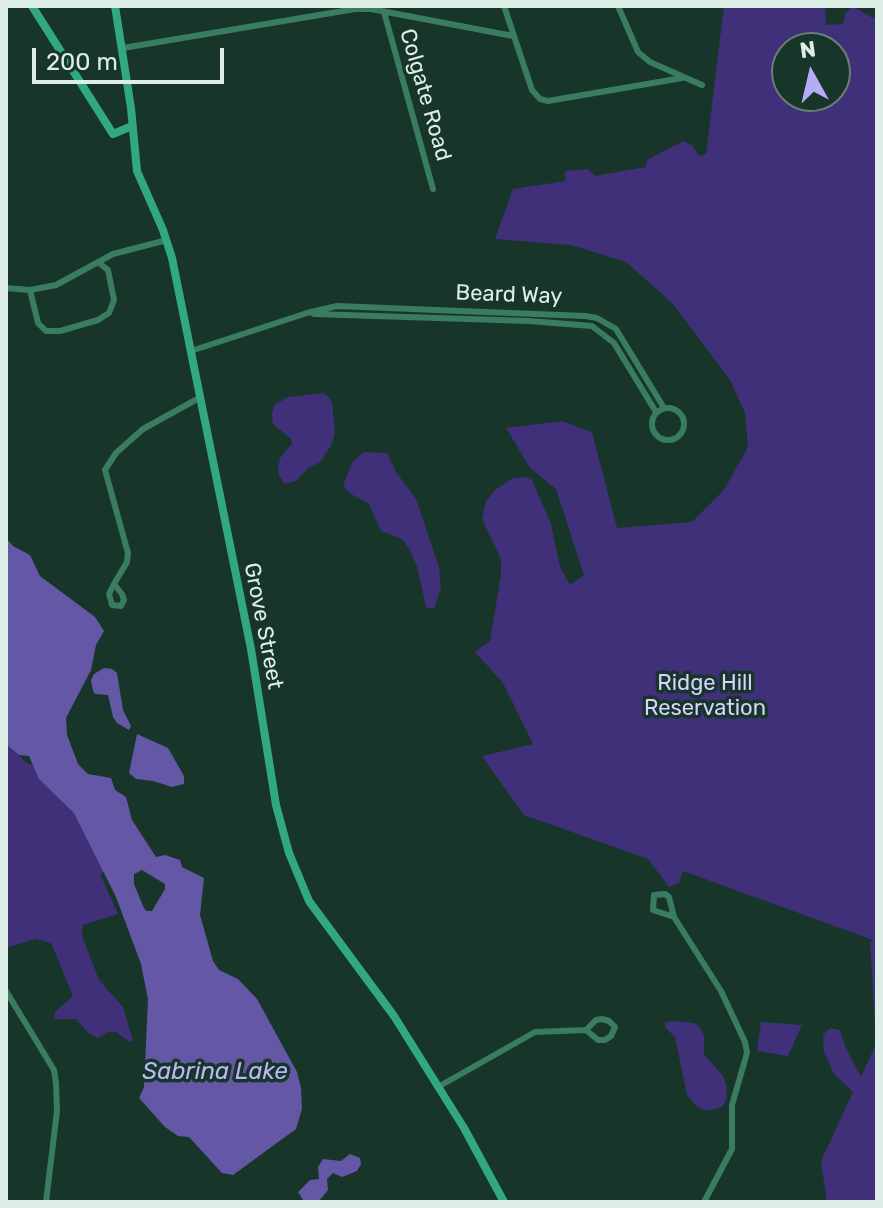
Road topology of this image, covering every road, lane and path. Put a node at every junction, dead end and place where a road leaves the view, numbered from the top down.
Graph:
1 (32, 6) edge
2 (115, 6) edge
3 (504, 6) edge
4 (618, 6) edge
5 (384, 12) junction
6 (513, 36) junction
7 (123, 48) junction
8 (682, 78) junction
9 (702, 85) dead end
10 (132, 126) junction
11 (433, 189) dead end
12 (167, 240) junction
13 (110, 256) junction
14 (99, 263) junction
15 (108, 270) junction
16 (6, 288) edge
17 (30, 290) junction
18 (307, 313) junction
19 (191, 351) junction
20 (201, 397) junction
21 (664, 408) junction
22 (656, 412) junction
23 (114, 584) dead end
24 (674, 917) junction
25 (6, 991) edge
26 (586, 1030) junction
27 (438, 1087) junction
28 (504, 1200) edge
29 (46, 1202) edge
30 (704, 1202) edge

1 - 10 street
2 - 7 street, Grove Street
3 - 6 street
4 - 8 street
5 - 6 street
5 - 7 street
5 - 11 street, Colgate Road
6 - 8 street
7 - 10 street, Grove Street
8 - 9 street
10 - 12 street, Grove Street
12 - 13 street
12 - 19 street, Grove Street
13 - 14 street
13 - 15 street
14 - 15 street
14 - 17 street
15 - 17 street
16 - 17 street
18 - 19 street, Beard Way
18 - 21 street, Beard Way
18 - 22 street, Beard Way
19 - 20 street, Grove Street
20 - 23 street
20 - 27 street, Grove Street
21 - 22 street
21 - 22 street, Beard Way
24 - 24 street
24 - 30 street
25 - 29 street
26 - 26 street
26 - 27 street
27 - 28 street, Grove Street

